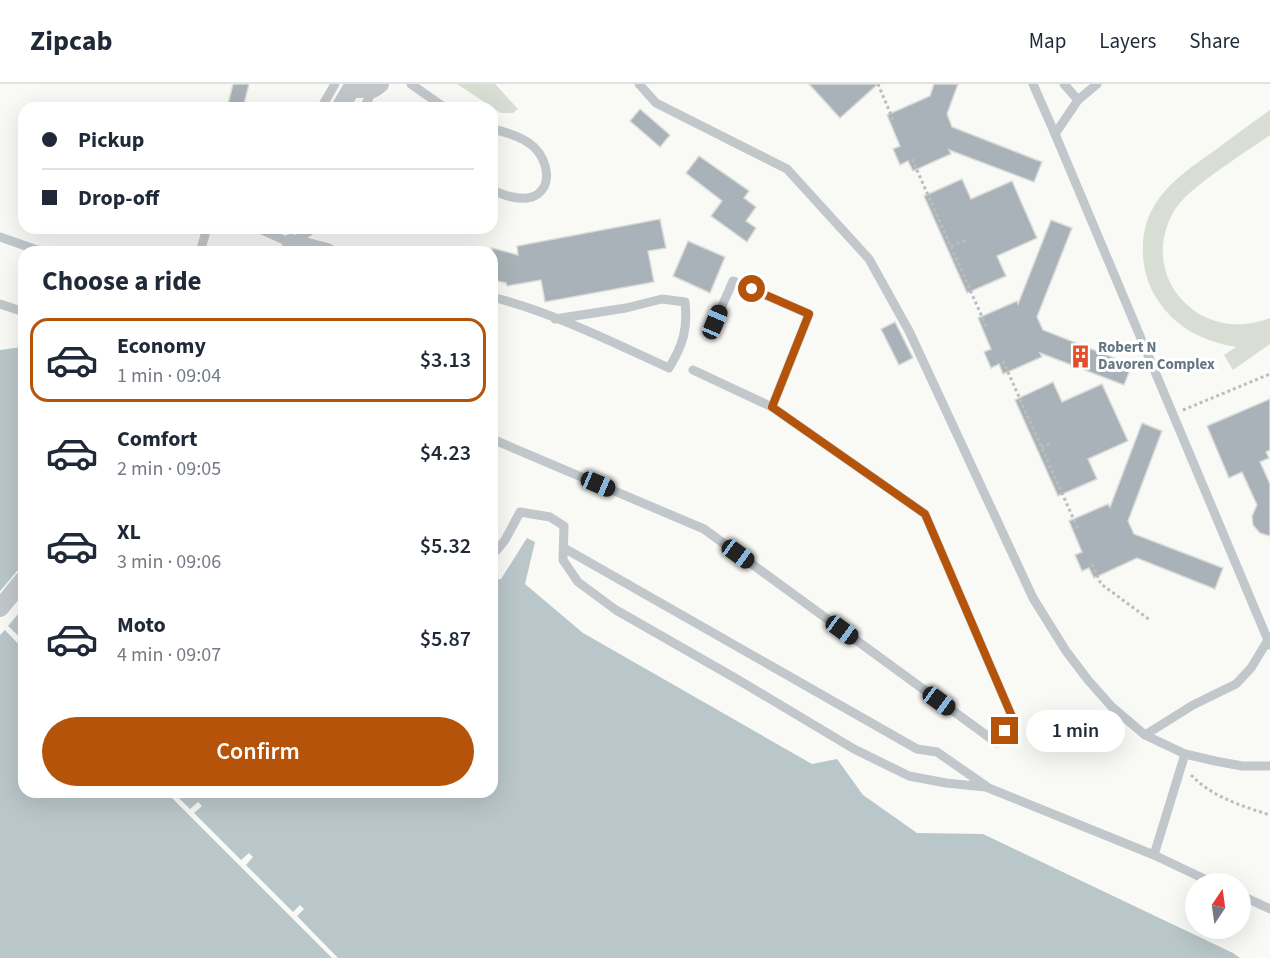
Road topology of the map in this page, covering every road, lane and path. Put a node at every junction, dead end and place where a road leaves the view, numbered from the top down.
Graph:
1 (411, 84) edge
2 (639, 84) edge
3 (878, 84) edge
4 (1033, 84) edge
5 (1064, 84) edge
6 (1097, 84) edge
7 (344, 86) edge
8 (377, 86) edge
9 (650, 89) edge
10 (1078, 100) junction
11 (327, 102) edge
12 (341, 102) edge
13 (369, 102) edge
14 (437, 102) edge
15 (894, 122) dead end
16 (498, 131) edge
17 (1055, 134) junction
18 (912, 159) dead end
19 (498, 193) edge
20 (0, 237) edge
21 (290, 237) edge
22 (966, 240) dead end
23 (26, 246) edge
24 (312, 246) edge
25 (951, 246) junction
26 (498, 298) edge
27 (0, 304) edge
28 (18, 310) edge
29 (555, 319) junction
30 (715, 322) dead end
31 (987, 328) dead end
32 (1003, 361) dead end
33 (693, 370) dead end
34 (1270, 374) edge
35 (772, 407) junction
36 (1173, 414) junction
37 (498, 442) edge
38 (1051, 443) dead end
39 (1041, 447) junction
40 (1078, 529) dead end
41 (564, 548) junction
42 (498, 549) edge
43 (1092, 564) dead end
44 (18, 586) edge
45 (0, 608) edge
46 (1150, 620) dead end
47 (1269, 643) edge
48 (1145, 735) junction
49 (1185, 754) junction
50 (1182, 765) junction
51 (1270, 766) edge
52 (986, 787) junction
53 (1270, 815) edge
54 (1154, 855) junction
55 (1192, 873) edge
56 (1251, 900) edge
57 (1270, 909) edge

1 - 14 lane
2 - 9 lane
3 - 15 path
4 - 17 lane
5 - 10 lane
6 - 10 lane
7 - 8 street
7 - 11 lane
7 - 12 street
8 - 13 lane
9 - 48 lane
10 - 17 lane
16 - 19 lane
17 - 36 lane
18 - 25 path
20 - 23 lane
21 - 24 street
22 - 25 path
25 - 31 path
26 - 29 lane
27 - 28 lane
29 - 29 lane
30 - 35 lane
32 - 39 path
33 - 35 lane
34 - 36 path
35 - 37 lane
36 - 47 lane
38 - 39 path
39 - 40 path
41 - 42 lane
41 - 52 lane
41 - 52 lane
43 - 46 path
44 - 45 street
47 - 48 lane
48 - 49 lane
49 - 50 lane
49 - 51 lane
50 - 53 path
50 - 54 lane
52 - 54 lane
54 - 55 lane
56 - 57 lane

